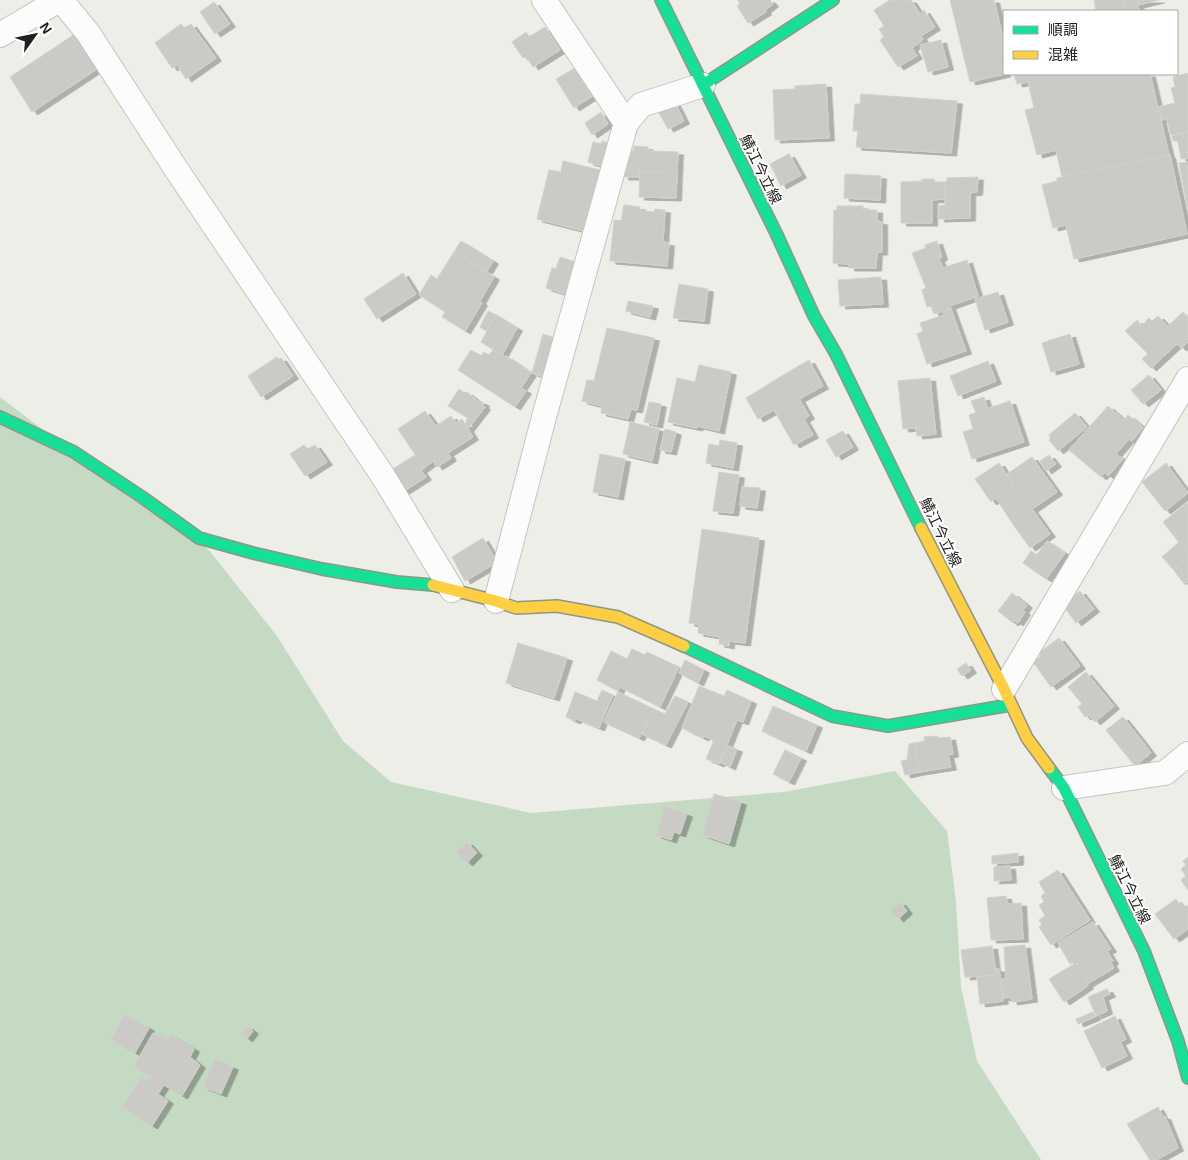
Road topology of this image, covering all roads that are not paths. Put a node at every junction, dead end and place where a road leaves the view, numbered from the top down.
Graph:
1 (60, 0) edge
2 (544, 0) edge
3 (661, 0) edge
4 (833, 0) edge
5 (0, 36) edge
6 (703, 85) junction
7 (626, 123) junction
8 (1188, 379) edge
9 (0, 417) edge
10 (452, 590) junction
11 (496, 601) junction
12 (1007, 697) junction
13 (1188, 754) edge
14 (1064, 788) junction
15 (1188, 1078) edge

1 - 5 street
1 - 10 street
2 - 7 street
3 - 6 street, 鯖江今立線
4 - 6 street
6 - 7 street
6 - 12 street, 鯖江今立線
7 - 11 street
8 - 12 street
9 - 10 street
10 - 11 street
11 - 12 street
12 - 14 street, 鯖江今立線
13 - 14 street
14 - 15 street, 鯖江今立線

